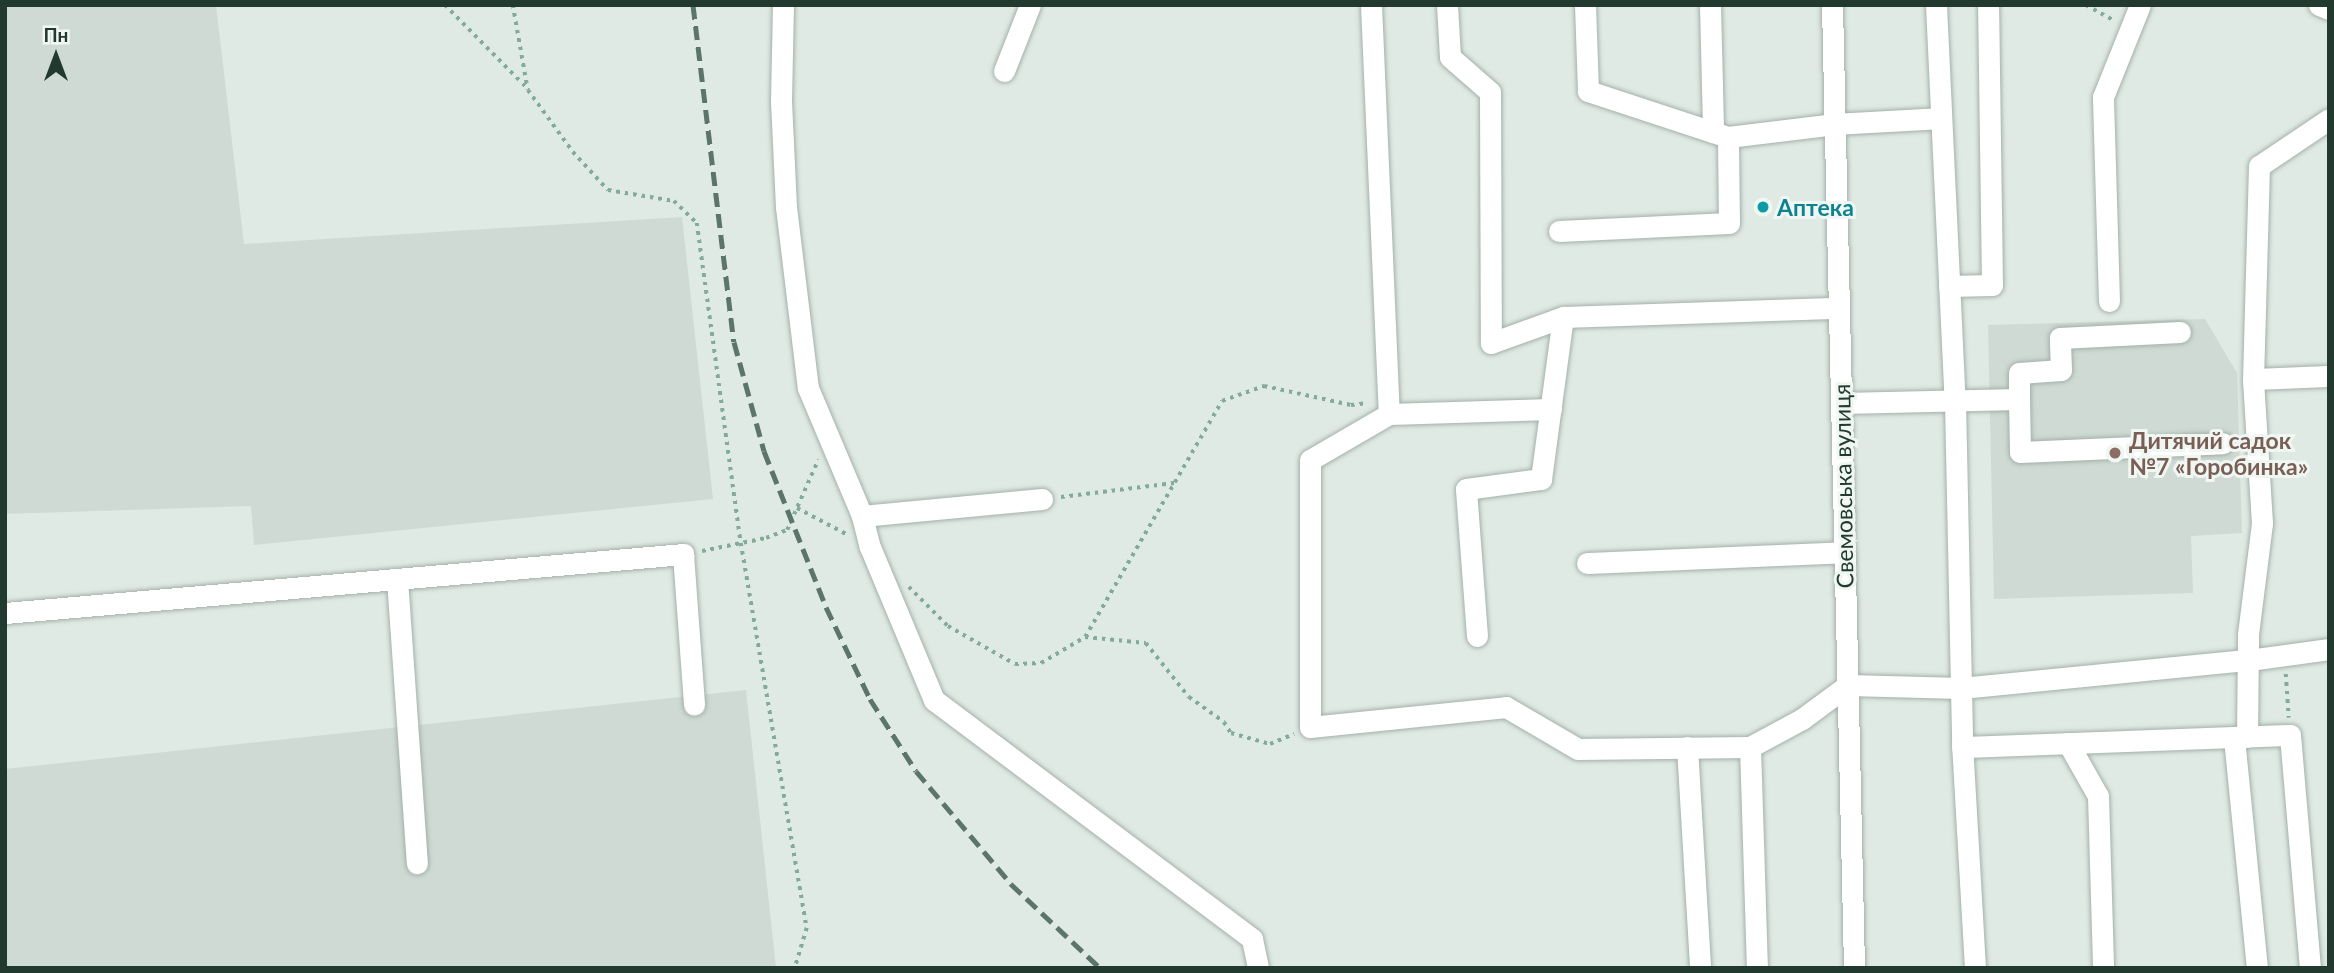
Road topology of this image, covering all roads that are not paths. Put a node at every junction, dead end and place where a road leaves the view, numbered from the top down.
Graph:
1 (783, 5) edge
2 (1030, 5) edge
3 (1371, 5) edge
4 (1447, 5) edge
5 (1585, 5) edge
6 (1710, 5) edge
7 (1832, 5) edge
8 (1936, 5) edge
9 (1988, 5) edge
10 (2140, 5) edge
11 (2319, 5) edge
12 (2329, 9) edge
13 (1004, 71) dead end
14 (1941, 118) junction
15 (2329, 119) edge
16 (1835, 124) junction
17 (1721, 134) junction
18 (1559, 231) dead end
19 (1950, 286) junction
20 (2109, 301) dead end
21 (1839, 308) junction
22 (1563, 317) junction
23 (2179, 332) dead end
24 (2329, 376) edge
25 (2253, 379) junction
26 (2019, 399) junction
27 (1955, 401) junction
28 (1842, 403) junction
29 (1389, 407) junction
30 (1551, 409) junction
31 (2223, 443) dead end
32 (1042, 499) road end
33 (862, 516) junction
34 (1845, 552) junction
35 (1587, 563) dead end
36 (397, 579) junction
37 (5, 613) edge
38 (1477, 636) dead end
39 (2329, 649) edge
40 (2249, 660) junction
41 (1848, 685) junction
42 (1961, 688) junction
43 (694, 705) dead end
44 (2240, 738) junction
45 (2068, 743) junction
46 (1688, 747) junction
47 (1750, 747) junction
48 (1962, 747) junction
49 (416, 863) dead end
50 (1258, 968) edge
51 (1700, 968) edge
52 (1756, 968) edge
53 (1854, 968) edge
54 (1975, 968) edge
55 (2103, 968) edge
56 (2257, 968) edge
57 (2310, 968) edge

1 - 33 street
2 - 13 street
3 - 29 street
4 - 22 street
5 - 17 street
6 - 17 street
7 - 16 street, Свемовська вулиця
8 - 14 street
9 - 19 street
10 - 20 street
11 - 12 street
14 - 16 street
14 - 19 street
15 - 25 street
16 - 17 street
16 - 21 street, Свемовська вулиця
17 - 18 street
19 - 27 street
21 - 22 street
21 - 28 street, Свемовська вулиця
22 - 30 street
23 - 26 street
24 - 25 street
25 - 40 street
26 - 27 street
26 - 31 street
27 - 28 street
27 - 42 street
28 - 34 street, Свемовська вулиця
29 - 30 street
29 - 46 street
30 - 38 street
32 - 33 street
33 - 50 street
34 - 35 street
34 - 41 street, Свемовська вулиця
36 - 37 street
36 - 43 street
36 - 49 street
39 - 40 street
40 - 42 street
40 - 44 street
41 - 42 street
41 - 47 street
41 - 53 street, Свемовська вулиця
42 - 48 street
44 - 45 street
44 - 56 street
44 - 57 street
45 - 48 street
45 - 55 street
46 - 47 street
46 - 51 street
47 - 52 street
48 - 54 street

